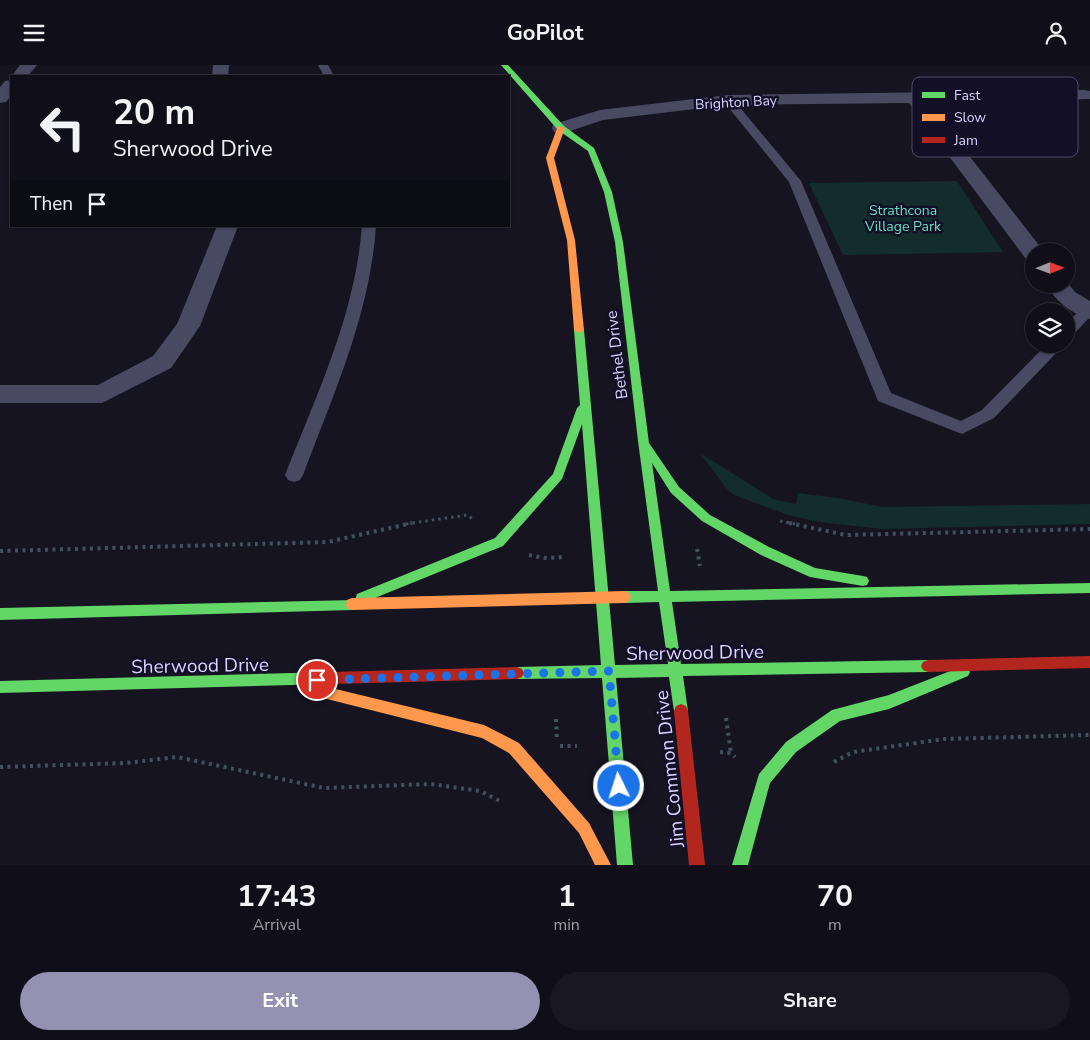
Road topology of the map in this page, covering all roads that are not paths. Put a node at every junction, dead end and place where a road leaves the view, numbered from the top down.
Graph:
1 (28, 65) edge
2 (504, 65) edge
3 (20, 75) edge
4 (10, 86) edge
5 (1078, 95) edge
6 (1084, 95) dead end
7 (912, 97) edge
8 (0, 98) edge
9 (728, 100) junction
10 (561, 128) junction
11 (960, 157) edge
12 (228, 227) edge
13 (369, 227) edge
14 (1026, 243) edge
15 (1064, 293) edge
16 (1089, 311) edge
17 (1075, 324) edge
18 (1047, 353) edge
19 (0, 394) edge
20 (585, 397) junction
21 (643, 441) junction
22 (294, 475) dead end
23 (1090, 588) edge
24 (929, 592) junction
25 (666, 595) junction
26 (602, 597) junction
27 (344, 605) junction
28 (0, 614) edge
29 (1090, 662) edge
30 (978, 666) junction
31 (676, 669) junction
32 (609, 671) junction
33 (278, 681) junction
34 (0, 687) edge
35 (603, 865) edge
36 (625, 865) edge
37 (697, 865) edge
38 (740, 865) edge

1 - 3 street
2 - 10 main road, Bethel Drive
4 - 8 street
5 - 6 street, Brighton Bay
7 - 9 street, Brighton Bay
9 - 10 street, Brighton Bay
9 - 18 lane
10 - 20 main road, Bethel Drive
10 - 21 main road, Bethel Drive
11 - 14 street
12 - 19 street
13 - 22 lane
15 - 16 street
16 - 17 lane
20 - 26 main road, Bethel Drive
20 - 27 main road
21 - 24 main road
21 - 25 main road, Bethel Drive
23 - 24 main road
24 - 25 main road
25 - 26 main road
25 - 31 main road, Jim Common Drive
26 - 27 main road
26 - 32 main road, Bethel Drive
27 - 28 main road
29 - 30 main road, Sherwood Drive
30 - 31 main road, Sherwood Drive
30 - 38 main road
31 - 32 main road, Sherwood Drive
31 - 37 main road, Jim Common Drive
32 - 33 main road, Sherwood Drive
32 - 36 main road
33 - 34 main road, Sherwood Drive
33 - 35 main road

